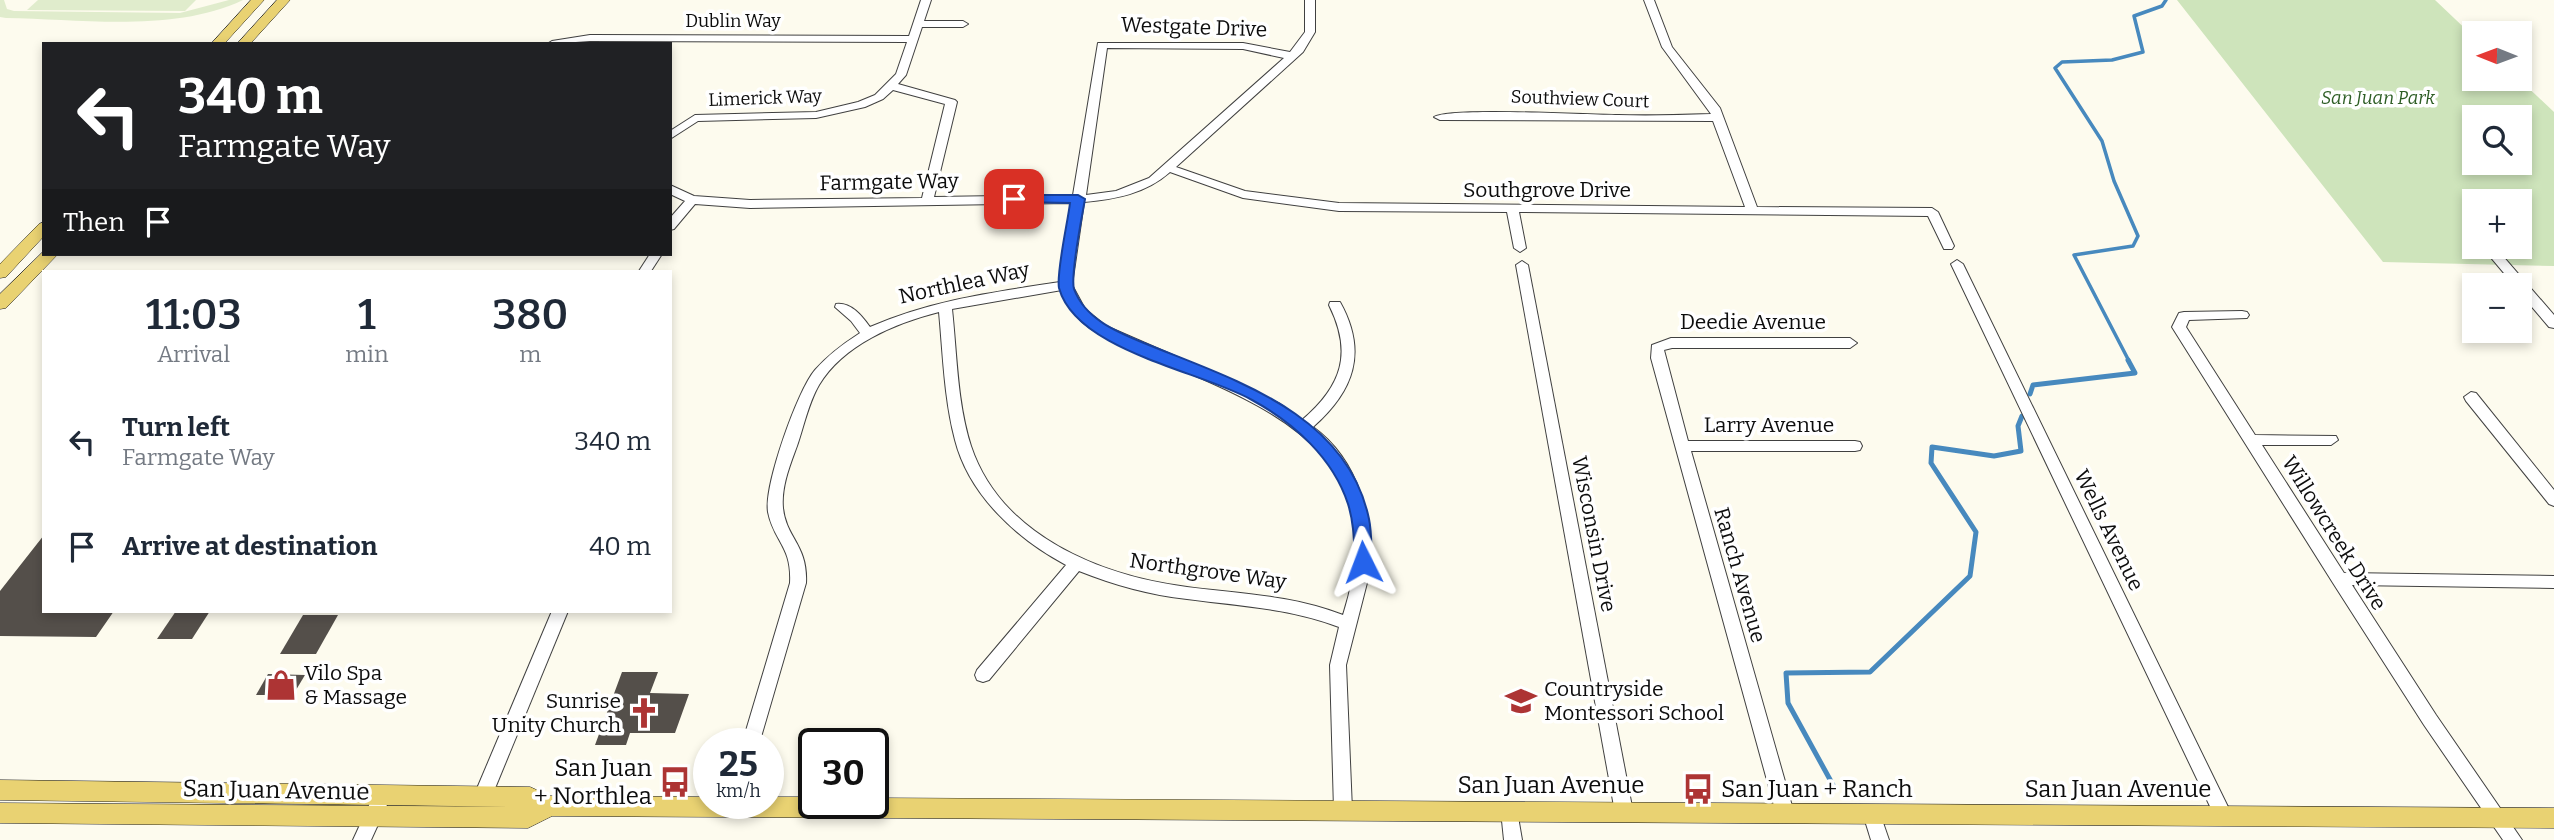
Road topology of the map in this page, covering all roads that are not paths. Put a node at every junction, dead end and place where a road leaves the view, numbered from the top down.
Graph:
1 (258, 0) edge
2 (284, 0) edge
3 (926, 0) edge
4 (1310, 0) edge
5 (1649, 0) edge
6 (919, 24) junction
7 (963, 24) dead end
8 (914, 39) junction
9 (219, 42) edge
10 (245, 42) edge
11 (565, 42) edge
12 (1292, 56) junction
13 (892, 86) junction
14 (1440, 117) dead end
15 (1718, 117) junction
16 (672, 135) edge
17 (1169, 168) junction
18 (672, 190) edge
19 (1078, 199) junction
20 (692, 200) junction
21 (928, 200) junction
22 (1512, 209) junction
23 (1752, 210) junction
24 (672, 224) edge
25 (42, 229) edge
26 (1948, 246) dead end
27 (1520, 248) dead end
28 (48, 256) edge
29 (2499, 259) edge
30 (1957, 264) dead end
31 (1522, 265) dead end
32 (0, 273) edge
33 (1066, 285) junction
34 (0, 304) edge
35 (1335, 305) dead end
36 (841, 307) dead end
37 (945, 307) junction
38 (2549, 313) edge
39 (2242, 315) dead end
40 (2554, 324) edge
41 (868, 334) junction
42 (1850, 343) dead end
43 (1657, 348) joint
44 (2471, 397) dead end
45 (1304, 428) junction
46 (2251, 440) junction
47 (2331, 440) dead end
48 (1682, 446) junction
49 (1855, 446) dead end
50 (2554, 500) edge
51 (1075, 565) junction
52 (2338, 579) junction
53 (2554, 582) edge
54 (559, 613) edge
55 (1347, 623) junction
56 (984, 675) dead end
57 (755, 728) edge
58 (0, 790) edge
59 (66, 792) junction
60 (382, 796) junction
61 (482, 798) junction
62 (0, 802) edge
63 (693, 805) edge
64 (784, 805) edge
65 (549, 806) junction
66 (1343, 810) junction
67 (1510, 811) junction
68 (1624, 812) junction
69 (0, 813) edge
70 (1785, 813) junction
71 (1872, 814) junction
72 (134, 815) junction
73 (2223, 815) junction
74 (372, 817) junction
75 (2496, 818) junction
76 (2554, 818) edge
77 (362, 840) edge
78 (1513, 840) edge
79 (1880, 840) edge
80 (2513, 840) edge

1 - 9 main road
2 - 10 main road
3 - 6 street
4 - 12 street, Farmgate Way
5 - 15 street
6 - 7 street
6 - 8 street
8 - 11 street, Dublin Way
8 - 13 street
12 - 17 street, Farmgate Way
12 - 19 street, Westgate Drive
13 - 16 street, Limerick Way
13 - 21 street
14 - 15 street, Southview Court
15 - 23 street
17 - 19 street, Farmgate Way
17 - 22 street, Southgrove Drive
18 - 20 street, Farmgate Way
19 - 21 street, Farmgate Way
19 - 33 street, Westgate Drive
20 - 21 street, Farmgate Way
20 - 24 street
22 - 23 street, Southgrove Drive
22 - 27 street
23 - 26 street, Southgrove Drive
25 - 32 main road
28 - 34 main road
29 - 38 street
30 - 73 street, Wells Avenue
31 - 68 street, Wisconsin Drive
33 - 37 street, Northlea Way
33 - 45 street
35 - 45 street
36 - 41 street
37 - 41 street, Northlea Way
37 - 51 street, Northgrove Way
38 - 40 street
39 - 46 street, Willowcreek Drive
41 - 57 street, Northlea Way
42 - 43 street, Deedie Avenue
43 - 48 street, Ranch Avenue
44 - 50 street
45 - 55 street
46 - 47 street
46 - 52 street, Willowcreek Drive
48 - 49 street, Larry Avenue
48 - 70 street, Ranch Avenue
51 - 55 street, Northgrove Way
51 - 56 street
52 - 53 street
52 - 75 street, Willowcreek Drive
54 - 61 street
55 - 66 street
58 - 59 main road, San Juan Avenue
59 - 60 main road, San Juan Avenue
59 - 62 main road
59 - 72 main road
60 - 61 main road, San Juan Avenue
60 - 74 street
61 - 65 main road, San Juan Avenue
63 - 65 main road, San Juan Avenue
64 - 66 main road, San Juan Avenue
65 - 74 main road, San Juan Avenue
66 - 67 main road, San Juan Avenue
67 - 68 main road, San Juan Avenue
67 - 78 street
68 - 70 main road, San Juan Avenue
69 - 72 main road, San Juan Avenue
70 - 71 main road, San Juan Avenue
71 - 73 main road, San Juan Avenue
71 - 79 street
72 - 74 main road, San Juan Avenue
73 - 75 main road, San Juan Avenue
74 - 77 street
75 - 76 main road, San Juan Avenue
75 - 80 street, Willowcreek Drive

